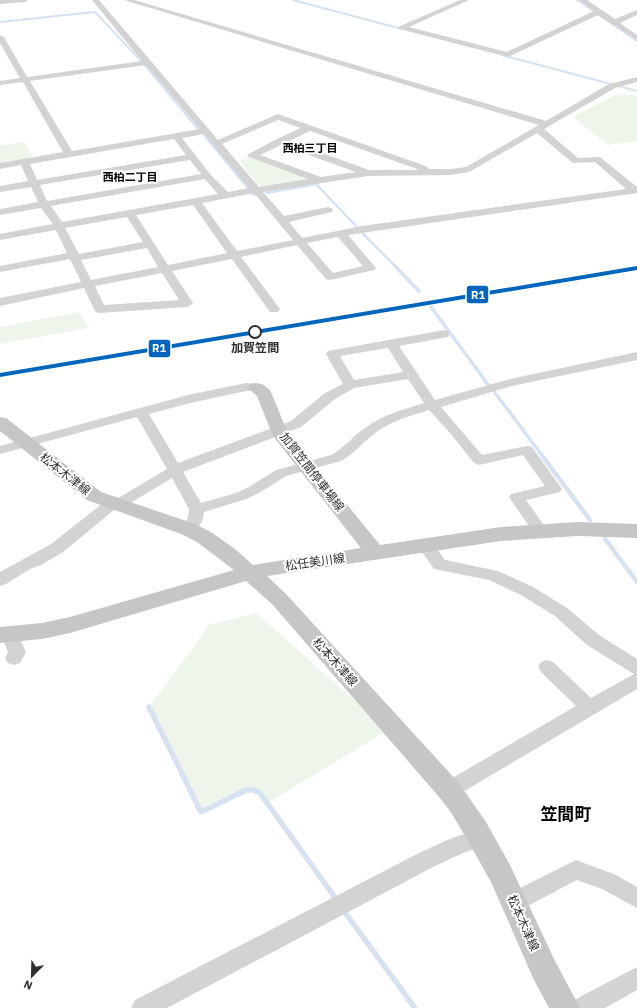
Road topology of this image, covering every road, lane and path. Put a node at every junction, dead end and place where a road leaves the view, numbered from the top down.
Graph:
1 (25, 0) edge
2 (96, 0) edge
3 (127, 0) edge
4 (466, 0) edge
5 (582, 0) edge
6 (0, 2) edge
7 (637, 12) edge
8 (596, 13) junction
9 (615, 22) junction
10 (0, 37) edge
11 (637, 38) edge
12 (148, 62) junction
13 (637, 78) edge
14 (24, 79) junction
15 (0, 83) edge
16 (543, 126) junction
17 (309, 128) junction
18 (207, 131) junction
19 (176, 136) junction
20 (280, 141) junction
21 (218, 143) junction
22 (68, 154) junction
23 (191, 157) junction
24 (24, 162) junction
25 (0, 166) edge
26 (368, 173) junction
27 (428, 173) junction
28 (207, 176) junction
29 (320, 180) junction
30 (34, 183) junction
31 (0, 189) edge
32 (256, 190) junction
33 (635, 190) edge
34 (226, 196) junction
35 (196, 202) junction
36 (44, 204) junction
37 (328, 210) dead end
38 (0, 212) edge
39 (130, 213) junction
40 (282, 220) junction
41 (59, 226) junction
42 (340, 233) junction
43 (0, 237) edge
44 (299, 241) junction
45 (150, 244) junction
46 (234, 254) junction
47 (75, 256) junction
48 (165, 268) junction
49 (0, 269) edge
50 (88, 283) junction
51 (0, 302) edge
52 (274, 309) dead end
53 (444, 334) dead end
54 (391, 344) junction
55 (637, 356) edge
56 (412, 374) junction
57 (350, 385) junction
58 (256, 388) joint
59 (432, 405) junction
60 (141, 412) junction
61 (0, 422) edge
62 (279, 432) junction
63 (27, 443) junction
64 (0, 450) edge
65 (306, 467) junction
66 (175, 470) junction
67 (115, 505) junction
68 (197, 509) junction
69 (188, 529) junction
70 (540, 531) junction
71 (637, 531) edge
72 (425, 545) junction
73 (376, 553) junction
74 (250, 573) junction
75 (0, 580) edge
76 (5, 635) edge
77 (14, 658) dead end
78 (547, 667) dead end
79 (637, 668) edge
80 (637, 680) edge
81 (590, 708) junction
82 (449, 790) junction
83 (481, 838) junction
84 (637, 898) edge
85 (514, 902) junction
86 (637, 978) edge
87 (151, 1006) edge
88 (565, 1008) edge
89 (582, 1008) edge

1 - 6 street
2 - 12 street
3 - 16 street
4 - 8 street
5 - 8 street
7 - 9 street
8 - 9 street
9 - 11 street
10 - 14 street
12 - 14 street
12 - 18 street
13 - 16 street
14 - 15 street
14 - 22 street
16 - 27 street
16 - 33 street
17 - 20 street
17 - 21 street
17 - 27 street
18 - 19 street
18 - 21 street
19 - 22 street
19 - 23 street
20 - 26 street
20 - 29 street
21 - 32 street
22 - 24 street
23 - 28 street
23 - 30 street
24 - 25 street
24 - 30 street
26 - 27 street
26 - 29 street
28 - 34 street
28 - 36 street
29 - 32 street
30 - 31 street
30 - 36 street
32 - 34 street
32 - 40 street
33 - 42 street
34 - 35 street
35 - 39 street
35 - 46 street
36 - 38 street
36 - 41 street
37 - 40 street
39 - 41 street
39 - 45 street
40 - 44 street
41 - 43 street
41 - 47 street
42 - 44 street
42 - 44 street
44 - 46 street
45 - 47 street
45 - 48 street
46 - 48 street
46 - 52 street
47 - 49 street
47 - 50 street
48 - 50 street
48 - 50 street
50 - 51 street
53 - 54 street
54 - 56 street
54 - 57 street
55 - 59 street
56 - 57 street
56 - 59 street
57 - 62 street
58 - 60 street
58 - 62 main road, 加賀笠間停車場線
59 - 65 street
59 - 70 street
60 - 63 street
60 - 66 street
61 - 63 main road, 松本木津線
62 - 65 main road, 加賀笠間停車場線
62 - 66 street
63 - 64 street
63 - 67 main road, 松本木津線
65 - 68 street
65 - 73 main road, 加賀笠間停車場線
66 - 67 street
66 - 68 street
67 - 69 main road, 松本木津線
67 - 75 street
68 - 69 street
69 - 74 main road, 松本木津線
70 - 71 main road, 松任美川線
70 - 72 main road, 松任美川線
72 - 73 main road, 松任美川線
72 - 79 street
73 - 74 main road, 松任美川線
74 - 76 main road, 松任美川線
74 - 82 main road, 松本木津線
76 - 77 street
78 - 81 street
80 - 81 street
81 - 82 street
82 - 83 main road, 松本木津線
83 - 85 main road, 松本木津線
83 - 87 street
84 - 85 street
85 - 88 main road, 松本木津線
86 - 89 street

